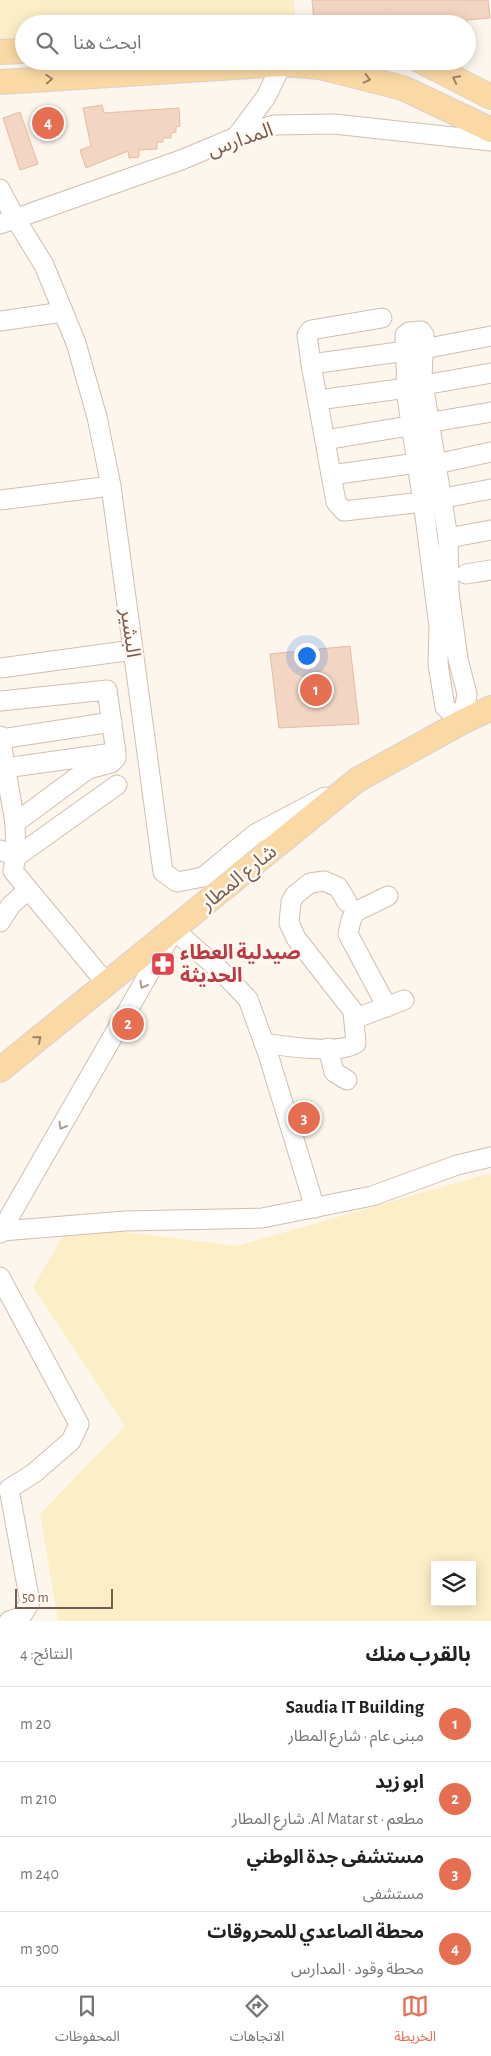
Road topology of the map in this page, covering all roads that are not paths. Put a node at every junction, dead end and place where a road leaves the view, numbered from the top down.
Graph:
1 (15, 51) edge
2 (0, 52) edge
3 (188, 70) edge
4 (279, 70) edge
5 (332, 70) edge
6 (438, 70) edge
7 (0, 82) edge
8 (491, 97) edge
9 (491, 130) edge
10 (236, 137) junction
11 (491, 141) edge
12 (0, 189) edge
13 (8, 221) edge
14 (63, 312) junction
15 (382, 318) dead end
16 (0, 321) edge
17 (491, 336) edge
18 (414, 350) junction
19 (311, 364) junction
20 (491, 373) edge
21 (415, 386) junction
22 (318, 400) junction
23 (491, 412) edge
24 (420, 425) junction
25 (325, 440) junction
26 (491, 452) edge
27 (426, 463) junction
28 (331, 475) junction
29 (111, 486) junction
30 (491, 489) edge
31 (0, 500) edge
32 (432, 500) junction
33 (491, 530) edge
34 (448, 538) junction
35 (491, 570) edge
36 (466, 574) dead end
37 (442, 593) junction
38 (133, 650) junction
39 (458, 659) junction
40 (438, 664) junction
41 (0, 668) edge
42 (0, 701) edge
43 (491, 702) edge
44 (491, 708) edge
45 (112, 722) junction
46 (462, 722) junction
47 (0, 737) edge
48 (116, 753) junction
49 (6, 768) junction
50 (357, 780) junction
51 (117, 785) dead end
52 (15, 823) junction
53 (8, 854) edge
54 (28, 890) junction
55 (388, 896) dead end
56 (347, 902) dead end
57 (0, 922) edge
58 (175, 929) junction
59 (106, 983) junction
60 (404, 1000) dead end
61 (386, 1007) junction
62 (354, 1019) junction
63 (264, 1043) junction
64 (328, 1048) junction
65 (0, 1070) edge
66 (347, 1080) dead end
67 (491, 1157) edge
68 (315, 1208) junction
69 (1, 1232) edge
70 (0, 1277) edge
71 (5, 1490) edge
72 (9, 1621) edge

1 - 2 main road
7 -> 3 main road
4 - 10 street
5 -> 9 main road
8 -> 6 main road
10 - 11 street, المدارس
10 - 13 street, المدارس
12 - 13 street, البشير
13 - 14 street, البشير
14 - 16 street
14 - 29 street, البشير
15 - 19 street
17 - 18 street
18 - 19 street
18 - 21 street
19 - 22 street
20 - 21 street
21 - 22 street
21 - 24 street
22 - 25 street
23 - 24 street
24 - 25 street
24 - 27 street
25 - 28 street
26 - 27 street
27 - 28 street
27 - 32 street
28 - 32 street
29 - 31 street
29 - 38 street, البشير
30 - 32 street
32 - 34 street
32 - 37 street
33 - 34 street
34 - 37 street
35 - 36 street
37 - 39 street
37 - 40 street
38 - 41 street
38 - 50 street, البشير
39 - 40 street
39 - 46 street
40 - 46 street
42 - 45 street
43 - 46 main road
44 - 46 main road, شارع المطار
45 - 47 street
45 - 48 street
46 - 50 main road, شارع المطار
47 - 49 street
48 - 49 street
48 - 52 street
49 - 52 street
50 - 58 main road, شارع المطار
51 - 53 street
52 - 53 street
53 - 54 street
54 - 57 street
54 - 59 street
55 - 61 street
56 - 62 street
58 - 59 main road, شارع المطار
58 - 63 street
58 -> 69 street
65 -> 59 main road, شارع المطار
60 - 61 street
61 - 62 street
62 - 64 street
63 - 64 street
63 - 68 street
64 - 66 street
67 - 68 street
68 - 69 street
70 - 71 street
71 - 72 street

